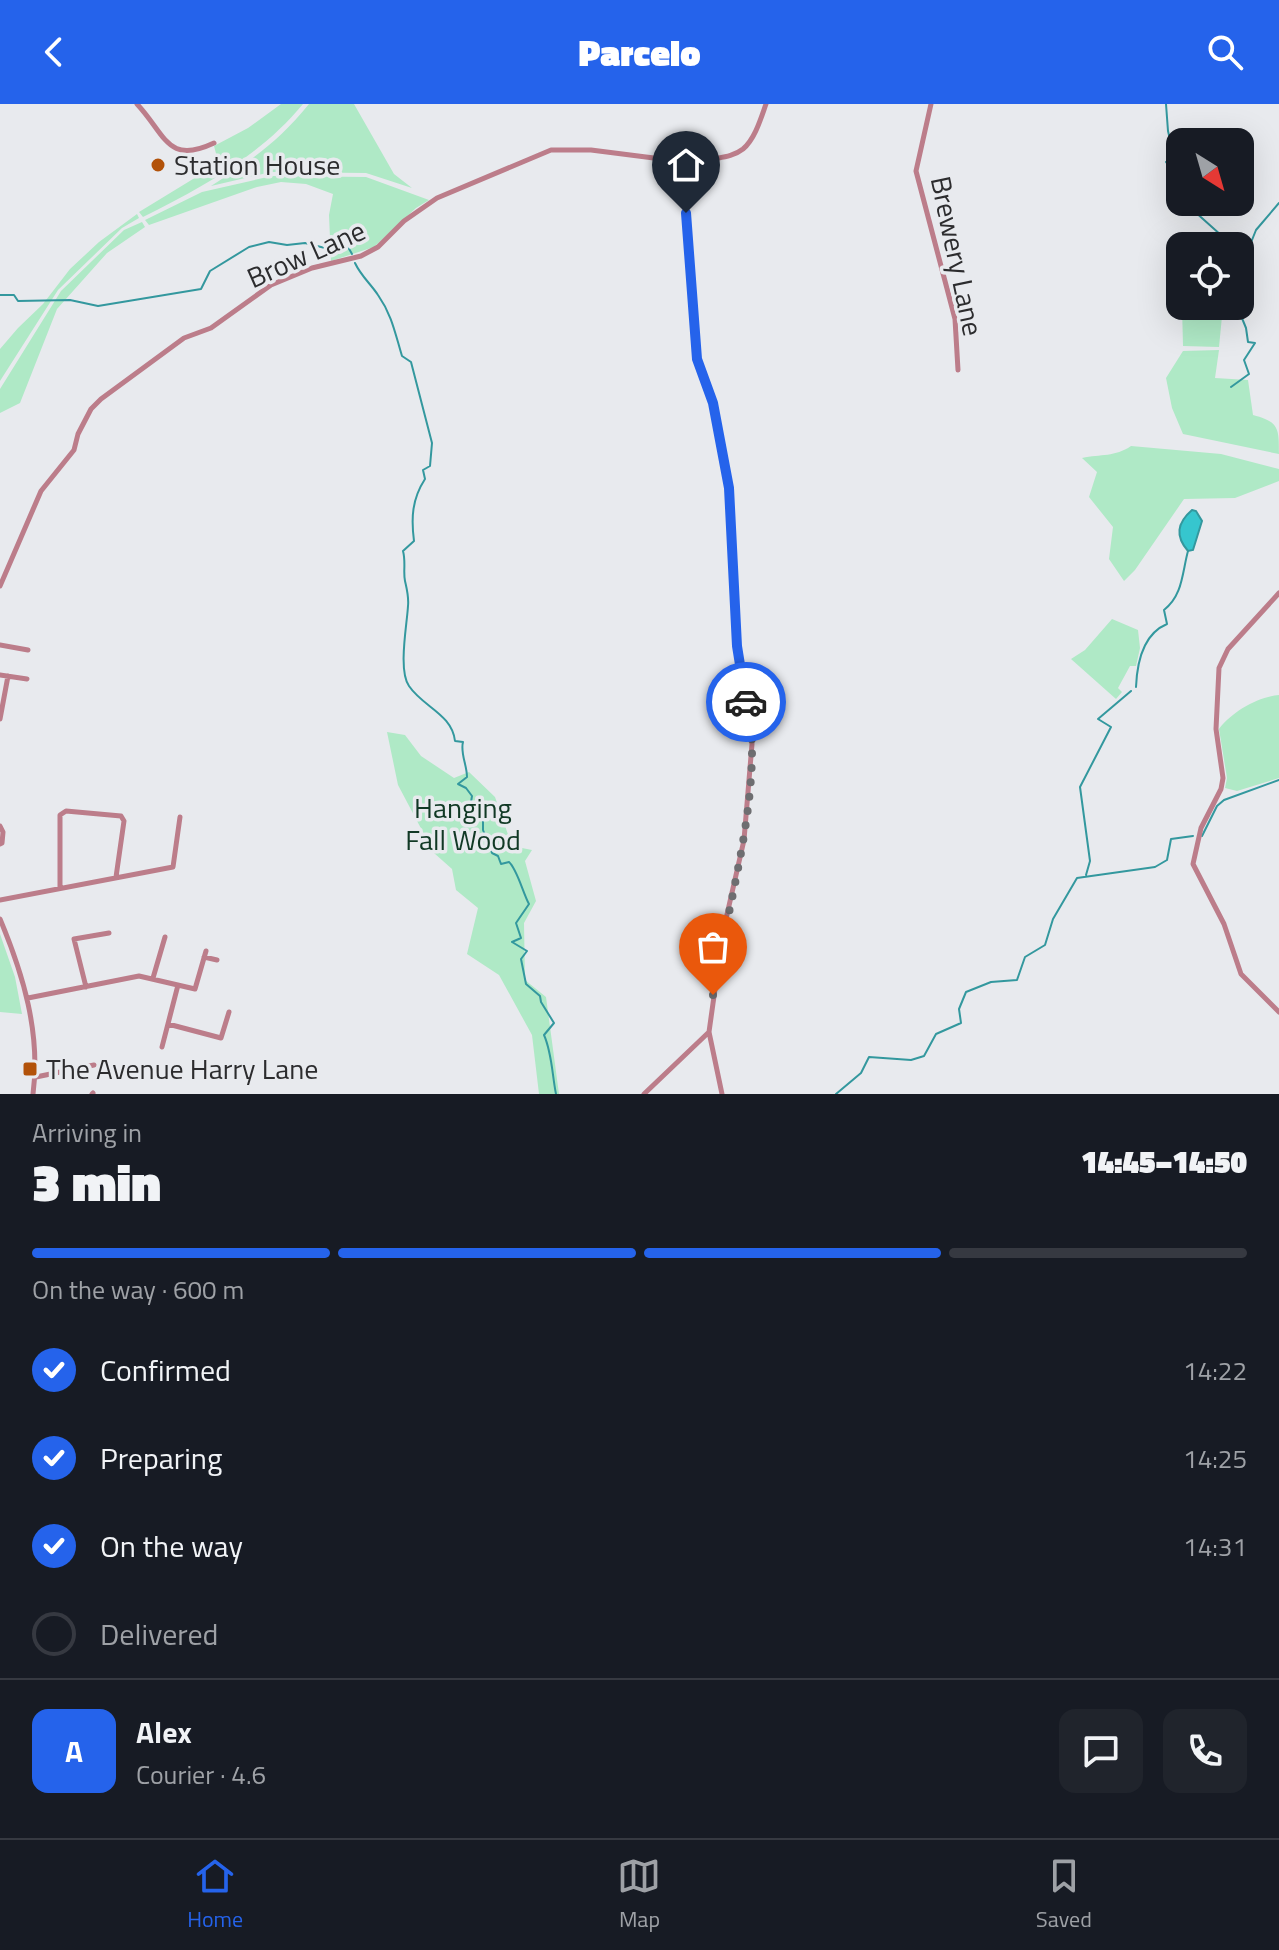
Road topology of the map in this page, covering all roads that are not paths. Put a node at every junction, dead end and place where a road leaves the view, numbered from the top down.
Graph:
1 (137, 104) edge
2 (766, 104) edge
3 (931, 104) edge
4 (214, 143) dead end
5 (696, 166) junction
6 (958, 370) dead end
7 (0, 586) edge
8 (1279, 593) edge
9 (0, 645) edge
10 (28, 650) dead end
11 (0, 675) edge
12 (8, 676) junction
13 (27, 679) dead end
14 (0, 719) edge
15 (180, 817) dead end
16 (0, 826) edge
17 (0, 844) edge
18 (116, 877) junction
19 (60, 887) junction
20 (0, 900) edge
21 (0, 919) edge
22 (109, 933) dead end
23 (165, 937) dead end
24 (217, 960) dead end
25 (153, 978) junction
26 (178, 985) junction
27 (86, 987) junction
28 (28, 998) junction
29 (229, 1012) dead end
30 (1279, 1012) edge
31 (168, 1024) junction
32 (709, 1032) junction
33 (162, 1047) dead end
34 (94, 1065) dead end
35 (36, 1078) junction
36 (33, 1094) edge
37 (644, 1094) edge
38 (722, 1094) edge

1 - 4 street
2 - 5 street
3 - 6 street, Brewery Lane
5 - 7 street, Brow Lane
5 - 32 street
8 - 30 street
9 - 10 street
11 - 12 street
12 - 13 street
12 - 14 street
15 - 18 street
16 - 17 street
18 - 19 street
18 - 19 street
19 - 20 street
21 - 28 street
22 - 27 street
23 - 25 street
24 - 26 street
25 - 26 street
25 - 27 street
26 - 31 street
27 - 28 street
28 - 35 street
29 - 31 street
31 - 33 street
32 - 37 street
32 - 38 street
34 - 35 street
35 - 36 street

